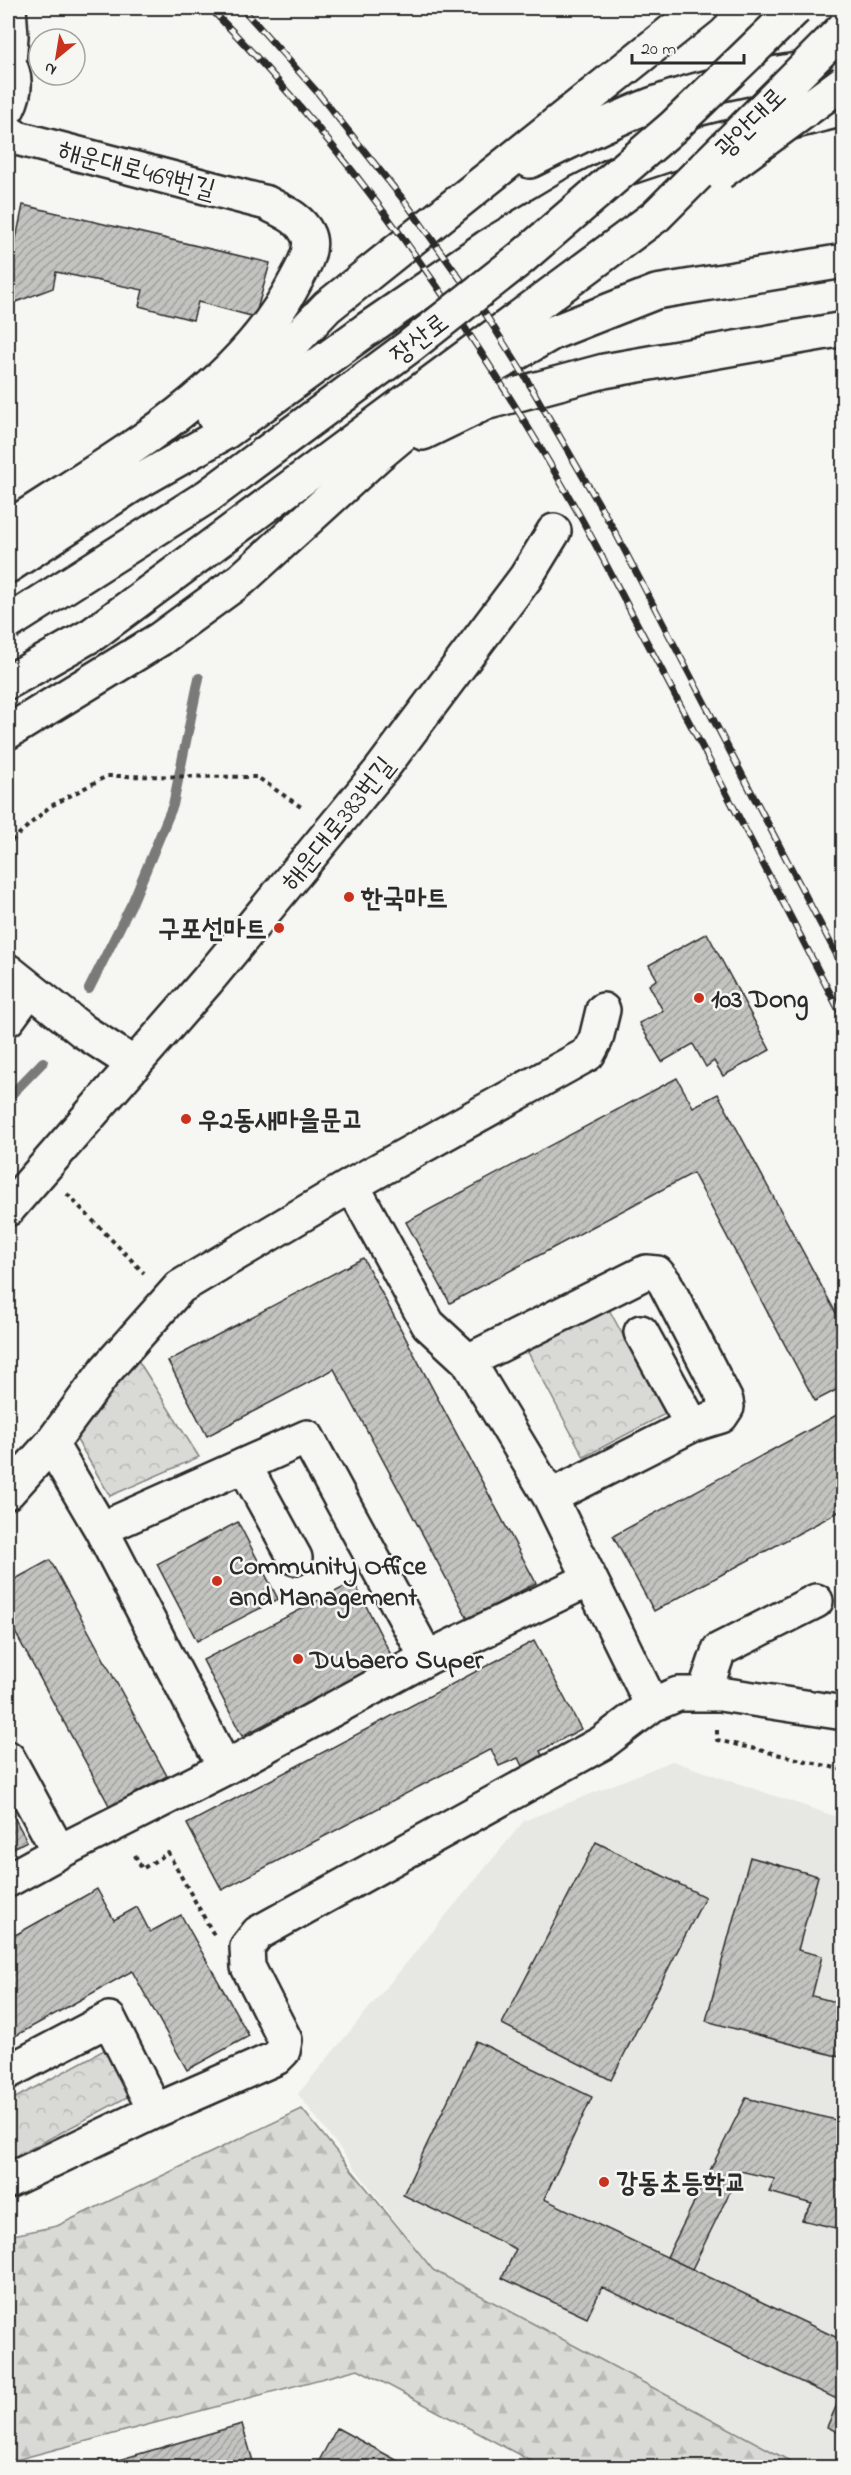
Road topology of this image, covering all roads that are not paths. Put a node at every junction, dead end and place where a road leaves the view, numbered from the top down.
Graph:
1 (9, 8) edge
2 (701, 8) edge
3 (796, 8) edge
4 (843, 28) edge
5 (8, 62) edge
6 (843, 63) edge
7 (843, 82) edge
8 (8, 108) edge
9 (843, 109) edge
10 (8, 132) edge
11 (480, 186) junction
12 (656, 216) junction
13 (843, 261) edge
14 (843, 329) edge
15 (378, 454) junction
16 (131, 486) junction
17 (8, 528) edge
18 (554, 531) dead end
19 (8, 566) edge
20 (8, 623) edge
21 (8, 682) edge
22 (8, 732) edge
23 (19, 980) edge
24 (603, 1010) dead end
25 (8, 1019) edge
26 (134, 1064) junction
27 (352, 1185) junction
28 (8, 1209) edge
29 (641, 1332) dead end
30 (468, 1361) junction
31 (692, 1425) junction
32 (51, 1444) junction
33 (244, 1465) junction
34 (8, 1492) edge
35 (550, 1497) junction
36 (101, 1529) junction
37 (295, 1558) dead end
38 (590, 1579) junction
39 (816, 1601) dead end
40 (427, 1658) junction
41 (712, 1694) junction
42 (652, 1705) junction
43 (843, 1713) edge
44 (8, 1758) edge
45 (225, 1768) junction
46 (58, 1852) junction
47 (8, 1880) edge
48 (8, 2072) edge
49 (155, 2111) junction
50 (8, 2181) edge

1 - 5 main road
2 - 11 main road
3 - 20 main road, 장산로, bridge
4 - 12 main road, 광안대로, bridge
5 - 8 main road
6 - 11 main road
7 - 12 main road, bridge
9 - 16 main road
10 - 17 main road, 해운대로469번길
11 - 16 main road
12 - 21 main road, 장산로
13 - 15 main road
14 - 15 main road
15 - 22 main road
16 - 19 main road
18 - 26 main road, 해운대로383번길
23 - 25 main road
23 - 26 main road
24 - 27 main road
26 - 28 main road, 해운대로383번길
27 - 30 main road
27 - 32 main road
29 - 31 main road
30 - 31 main road
30 - 35 main road
31 - 35 main road
32 - 34 main road
32 - 36 main road
33 - 36 main road
33 - 37 main road
33 - 40 main road
35 - 38 main road
36 - 45 main road
38 - 40 main road
38 - 42 main road
39 - 41 main road
40 - 45 main road
41 - 42 main road
41 - 43 main road
42 - 49 main road
44 - 46 main road
45 - 46 main road
46 - 47 main road
48 - 49 main road
49 - 50 main road

